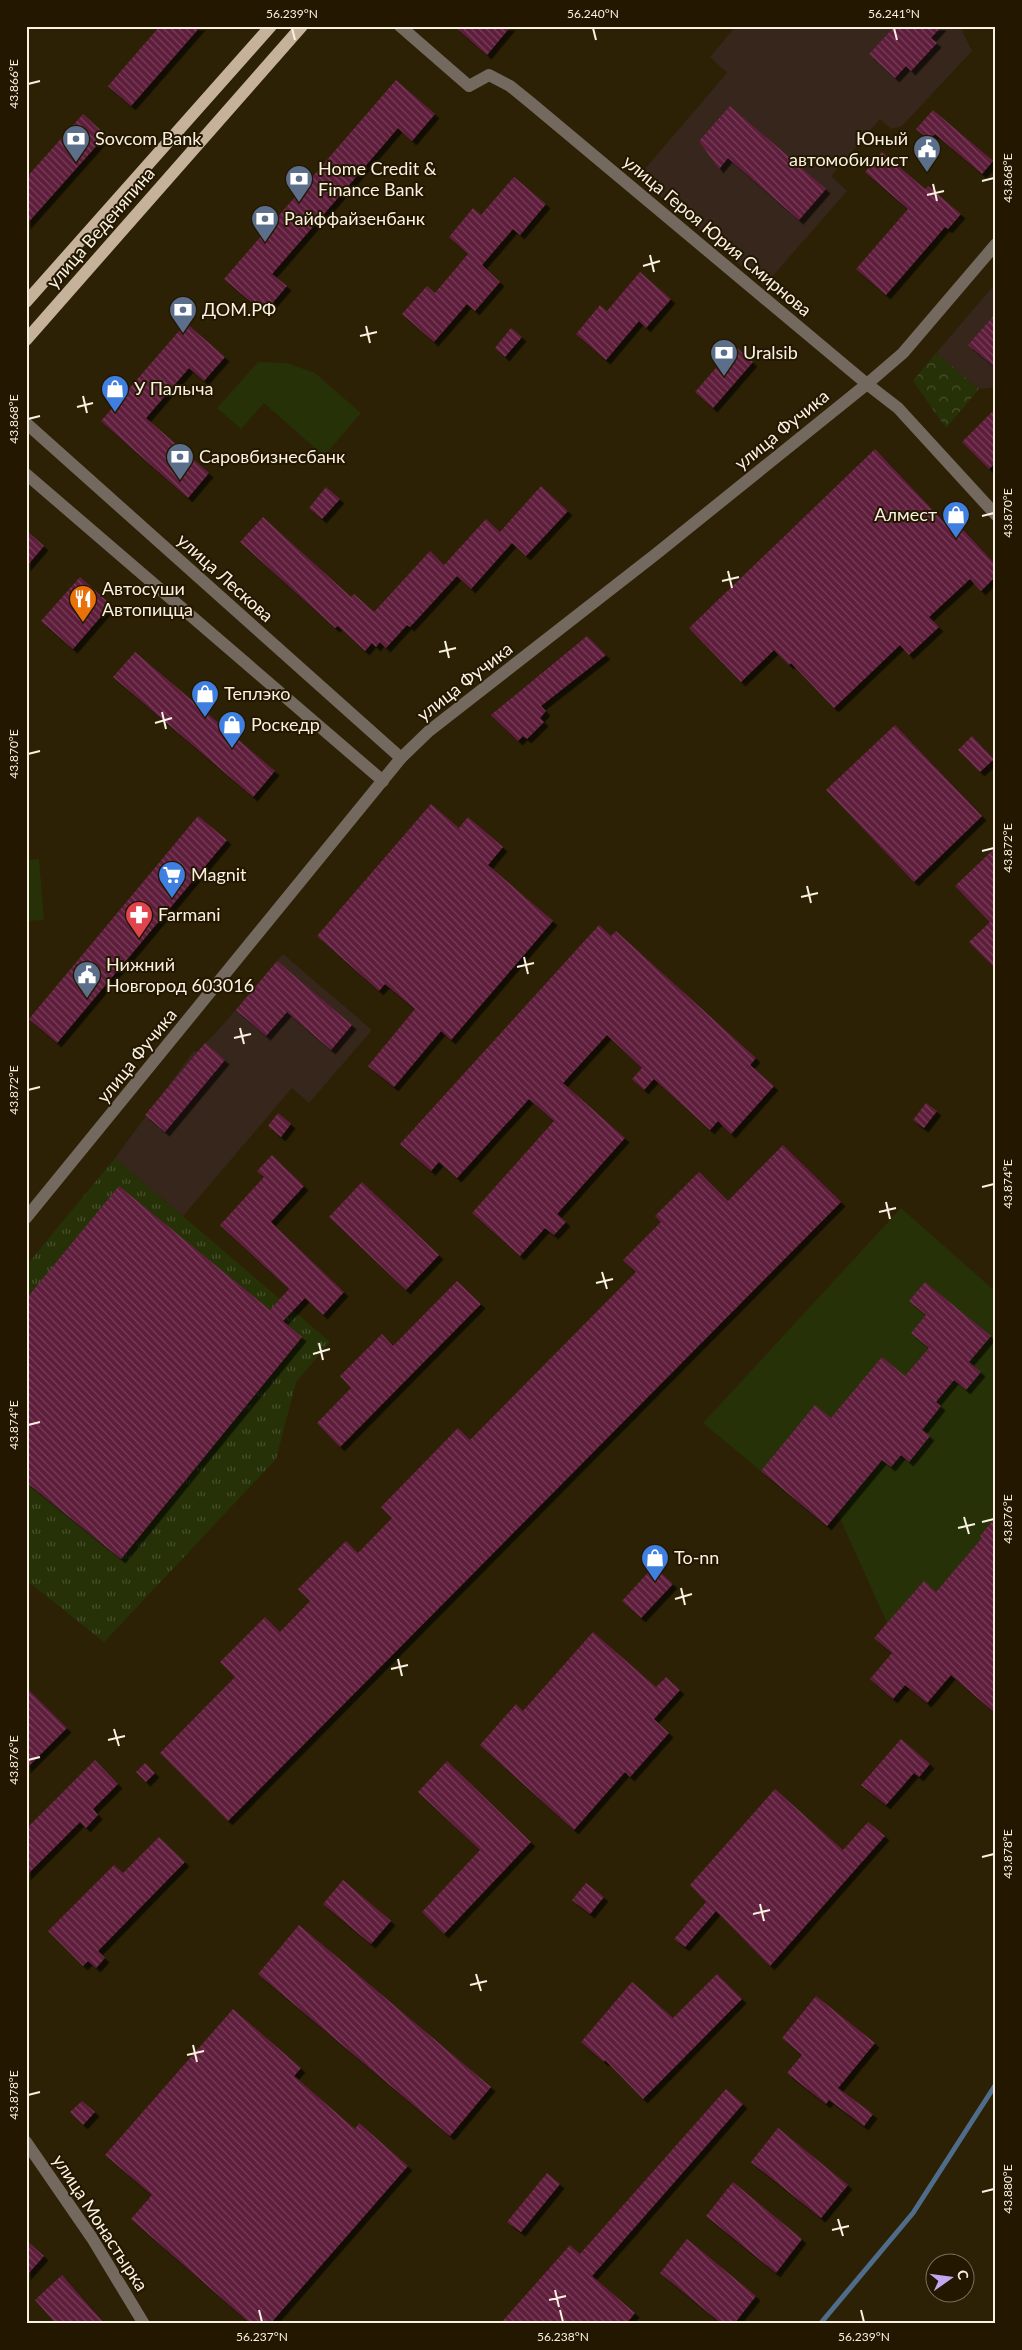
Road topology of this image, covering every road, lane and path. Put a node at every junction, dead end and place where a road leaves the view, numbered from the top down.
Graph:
1 (271, 26) edge
2 (302, 26) edge
3 (400, 26) edge
4 (996, 244) edge
5 (26, 302) edge
6 (26, 340) edge
7 (867, 384) junction
8 (26, 424) edge
9 (26, 474) edge
10 (996, 515) edge
11 (401, 758) junction
12 (383, 781) junction
13 (26, 1218) edge
14 (26, 2142) edge
15 (144, 2324) edge

1 - 5 main road, улица Веденяпина
2 - 6 main road, улица Веденяпина
3 - 7 street, улица Героя Юрия Смирнова
4 - 7 street, улица Фучика
7 - 10 street, улица Героя Юрия Смирнова
7 - 11 street, улица Фучика
8 - 11 street, улица Лескова
9 - 12 street
11 - 12 street, улица Фучика
12 - 13 street, улица Фучика
14 - 15 street, улица Монастырка

